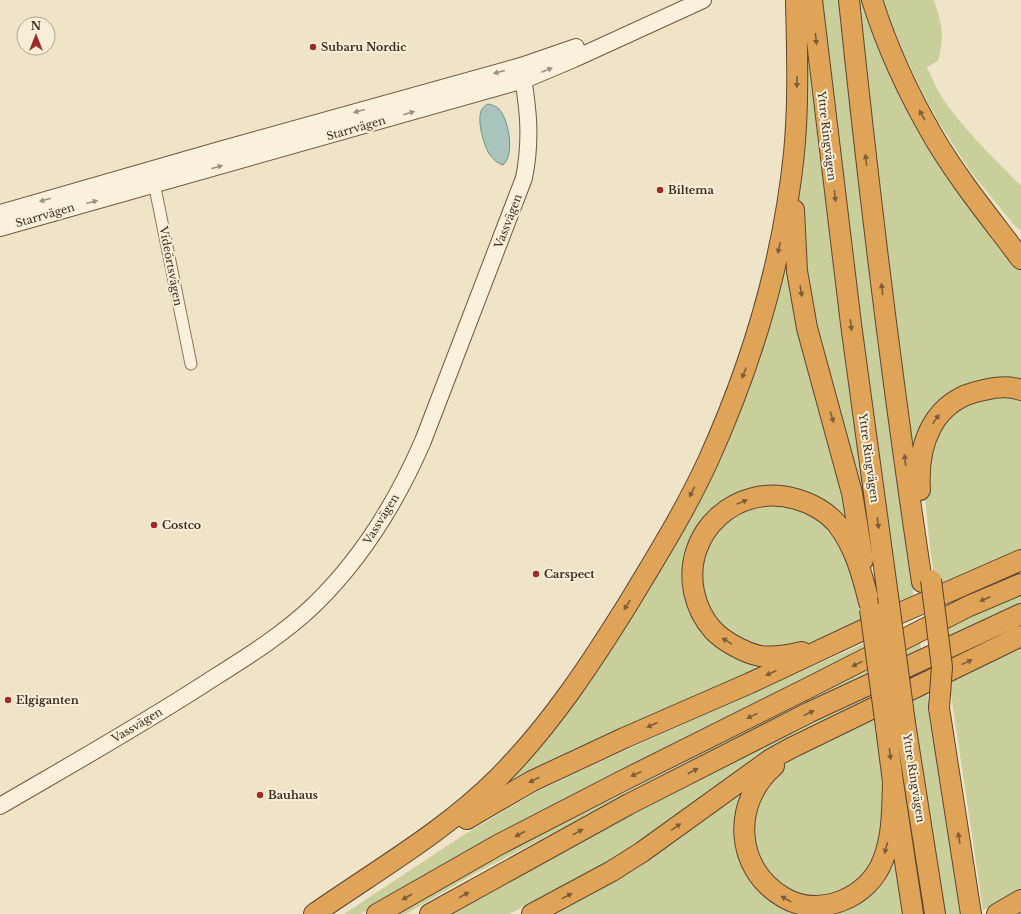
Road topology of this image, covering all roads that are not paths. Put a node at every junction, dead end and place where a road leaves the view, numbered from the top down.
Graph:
1 (686, 0) edge
2 (703, 0) edge
3 (801, 0) edge
4 (849, 0) edge
5 (872, 0) edge
6 (522, 73) junction
7 (258, 147) junction
8 (941, 149) junction
9 (794, 154) junction
10 (151, 169) junction
11 (155, 185) junction
12 (0, 212) edge
13 (0, 228) edge
14 (1021, 240) edge
15 (1021, 259) edge
16 (191, 364) dead end
17 (1021, 390) edge
18 (1021, 554) edge
19 (1021, 560) edge
20 (926, 581) junction
21 (1021, 584) edge
22 (957, 588) junction
23 (874, 611) junction
24 (1021, 614) edge
25 (1021, 636) edge
26 (896, 725) junction
27 (831, 728) junction
28 (893, 782) junction
29 (0, 806) edge
30 (1021, 900) edge
31 (912, 904) edge
32 (314, 914) edge
33 (324, 914) edge
34 (377, 914) edge
35 (430, 914) edge
36 (532, 914) edge
37 (935, 914) edge
38 (971, 914) edge
39 (997, 914) edge

1 - 6 street, Starrvägen
6 -> 2 street, Starrvägen
3 -> 9 highway
3 -> 26 highway, Yttre Ringvägen, bridge
20 -> 4 highway
8 -> 5 highway
6 - 7 street, Starrvägen
6 - 29 street, Vassvägen
7 - 10 street, Starrvägen
11 -> 7 street, Starrvägen
8 - 14 highway
8 - 15 highway
9 -> 23 highway
9 -> 32 highway
10 - 11 street, Videörtsvägen
10 -> 12 street, Starrvägen
13 -> 11 street, Starrvägen
11 - 16 street, Videörtsvägen
20 -> 17 highway
18 - 22 highway
19 - 22 highway
38 -> 20 highway, bridge
21 -> 34 highway
22 - 23 highway
23 -> 23 highway
23 - 26 highway, bridge
23 -> 33 highway
35 -> 24 highway
27 -> 25 highway
26 -> 28 highway
26 - 37 highway, Yttre Ringvägen
28 -> 27 highway
36 -> 27 highway
28 - 31 highway
30 - 39 highway

